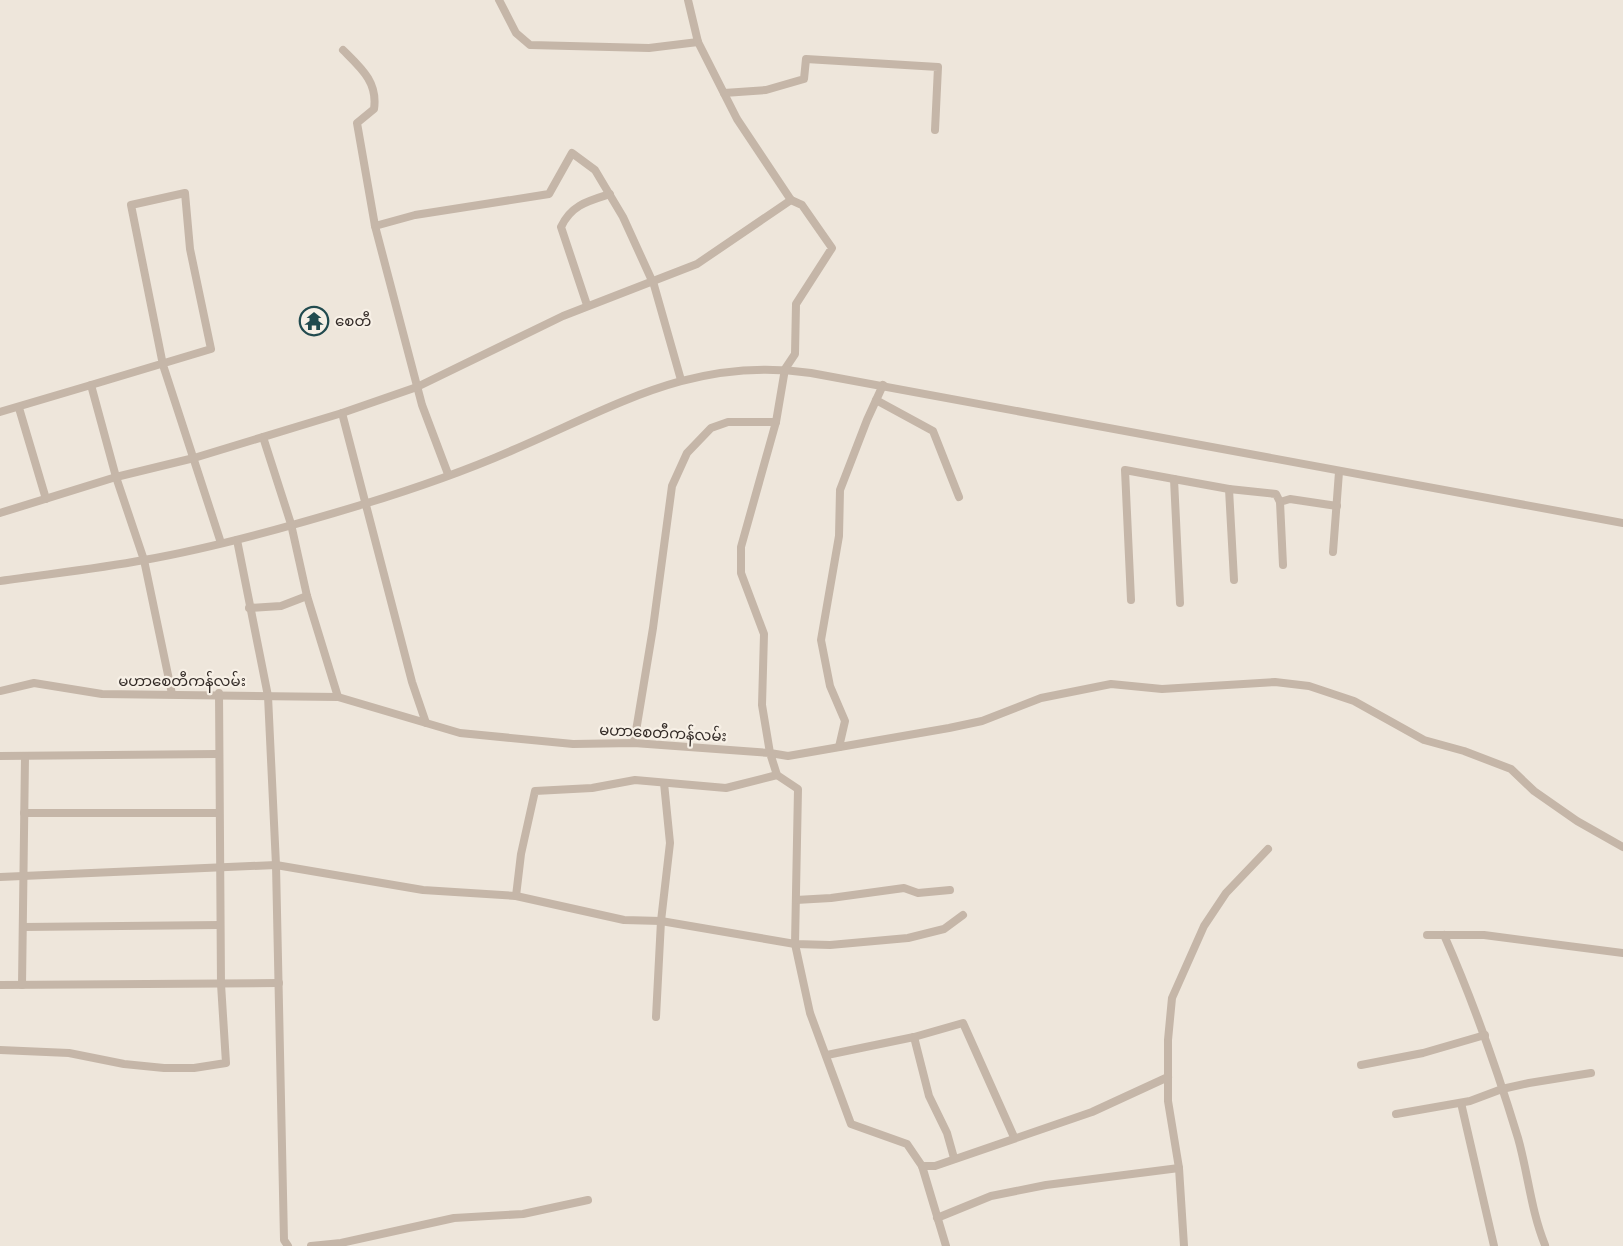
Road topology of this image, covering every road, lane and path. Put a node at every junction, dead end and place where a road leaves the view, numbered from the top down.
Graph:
1 (499, 0) edge
2 (688, 0) edge
3 (698, 42) junction
4 (343, 50) dead end
5 (724, 93) junction
6 (935, 130) dead end
7 (610, 194) junction
8 (791, 200) junction
9 (375, 226) junction
10 (652, 281) junction
11 (587, 305) junction
12 (163, 365) junction
13 (785, 369) junction
14 (681, 380) junction
15 (91, 385) junction
16 (883, 385) junction
17 (417, 387) junction
18 (876, 400) junction
19 (18, 408) junction
20 (0, 412) edge
21 (342, 413) junction
22 (776, 422) junction
23 (263, 437) junction
24 (194, 458) junction
25 (1339, 472) junction
26 (448, 474) junction
27 (116, 477) junction
28 (1174, 479) junction
29 (1229, 489) junction
30 (959, 497) dead end
31 (46, 499) junction
32 (1280, 502) junction
33 (364, 504) junction
34 (1337, 506) junction
35 (0, 513) edge
36 (1623, 523) edge
37 (291, 524) junction
38 (237, 540) junction
39 (221, 543) junction
40 (1334, 552) dead end
41 (144, 560) junction
42 (1283, 565) dead end
43 (1234, 580) dead end
44 (0, 581) edge
45 (307, 596) junction
46 (1131, 600) dead end
47 (1180, 603) dead end
48 (249, 608) junction
49 (0, 691) edge
50 (219, 693) junction
51 (172, 694) junction
52 (268, 696) junction
53 (338, 697) junction
54 (426, 723) junction
55 (634, 743) junction
56 (839, 747) junction
57 (770, 753) junction
58 (218, 754) junction
59 (0, 756) edge
60 (25, 757) junction
61 (777, 775) junction
62 (664, 783) junction
63 (24, 813) junction
64 (219, 813) junction
65 (1623, 847) edge
66 (1268, 849) dead end
67 (276, 864) junction
68 (219, 867) junction
69 (24, 876) junction
70 (0, 877) edge
71 (950, 890) dead end
72 (516, 896) junction
73 (796, 900) junction
74 (963, 915) dead end
75 (661, 921) junction
76 (220, 926) junction
77 (23, 927) junction
78 (1427, 935) dead end
79 (1444, 935) junction
80 (795, 944) junction
81 (1623, 953) edge
82 (279, 983) junction
83 (221, 984) junction
84 (0, 985) edge
85 (22, 985) junction
86 (656, 1017) dead end
87 (1485, 1035) junction
88 (914, 1037) junction
89 (0, 1050) edge
90 (827, 1055) junction
91 (1361, 1065) dead end
92 (1591, 1073) dead end
93 (1168, 1077) junction
94 (1502, 1089) junction
95 (1461, 1102) junction
96 (1396, 1114) dead end
97 (1014, 1137) junction
98 (954, 1158) junction
99 (922, 1166) junction
100 (1179, 1168) junction
101 (588, 1200) dead end
102 (937, 1218) junction
103 (1545, 1245) edge
104 (288, 1246) edge
105 (311, 1246) edge
106 (945, 1246) edge
107 (1184, 1246) edge
108 (1494, 1246) edge

1 - 3 street
2 - 3 street
3 - 5 street
4 - 9 street
5 - 6 street
5 - 8 street
7 - 9 street
7 - 10 street
7 - 11 street
8 - 10 street
8 - 13 street
9 - 17 street
10 - 11 street
10 - 14 street
11 - 17 street
12 - 12 street
12 - 15 street
12 - 24 street
13 - 14 street
13 - 16 street
13 - 22 street
14 - 26 street
15 - 19 street
15 - 27 street
16 - 18 street
16 - 25 street
17 - 21 street
17 - 26 street
18 - 30 street
18 - 56 street
19 - 20 street
19 - 31 street
21 - 23 street
21 - 33 street
22 - 55 street
22 - 57 street
23 - 24 street
23 - 37 street
24 - 27 street
24 - 39 street
25 - 34 street
25 - 36 street
26 - 33 street
27 - 31 street
27 - 41 street
28 - 29 street
28 - 46 street
28 - 47 street
29 - 32 street
29 - 43 street
31 - 35 street
32 - 34 street
32 - 42 street
33 - 37 street
33 - 54 street
34 - 40 street
37 - 38 street
37 - 45 street
38 - 39 street
38 - 48 street
39 - 41 street
41 - 44 street
41 - 51 street
45 - 48 street
45 - 53 street
48 - 52 street
49 - 51 street, မဟာစေတီကန်လမ်း
50 - 51 street, မဟာစေတီကန်လမ်း
50 - 52 street, မဟာစေတီကန်လမ်း
50 - 58 street
52 - 53 street, မဟာစေတီကန်လမ်း
52 - 67 street
53 - 54 street, မဟာစေတီကန်လမ်း
54 - 55 street, မဟာစေတီကန်လမ်း
55 - 57 street, မဟာစေတီကန်လမ်း
56 - 57 street, မဟာစေတီကန်လမ်း
56 - 65 street, မဟာစေတီကန်လမ်း
57 - 61 street
58 - 60 street
58 - 64 street
59 - 60 street
60 - 63 street
61 - 62 street
61 - 73 street
62 - 72 street
62 - 75 street
63 - 64 street
63 - 69 street
64 - 68 street
66 - 93 street
67 - 68 street
67 - 72 street
67 - 82 street
68 - 69 street
68 - 76 street
69 - 70 street
69 - 77 street
71 - 73 street
72 - 75 street
73 - 80 street
74 - 80 street
75 - 80 street
75 - 86 street
76 - 77 street
76 - 83 street
77 - 85 street
78 - 79 street
79 - 81 street
79 - 87 street
80 - 90 street
82 - 83 street
82 - 104 street
83 - 85 street
83 - 89 street
84 - 85 street
87 - 91 street
87 - 94 street
88 - 90 street
88 - 97 street
88 - 98 street
90 - 99 street
92 - 94 street
93 - 97 street
93 - 100 street
94 - 95 street
94 - 103 street
95 - 96 street
95 - 108 street
97 - 98 street
98 - 99 street
99 - 102 street
100 - 102 street
100 - 107 street
101 - 105 street
102 - 106 street

